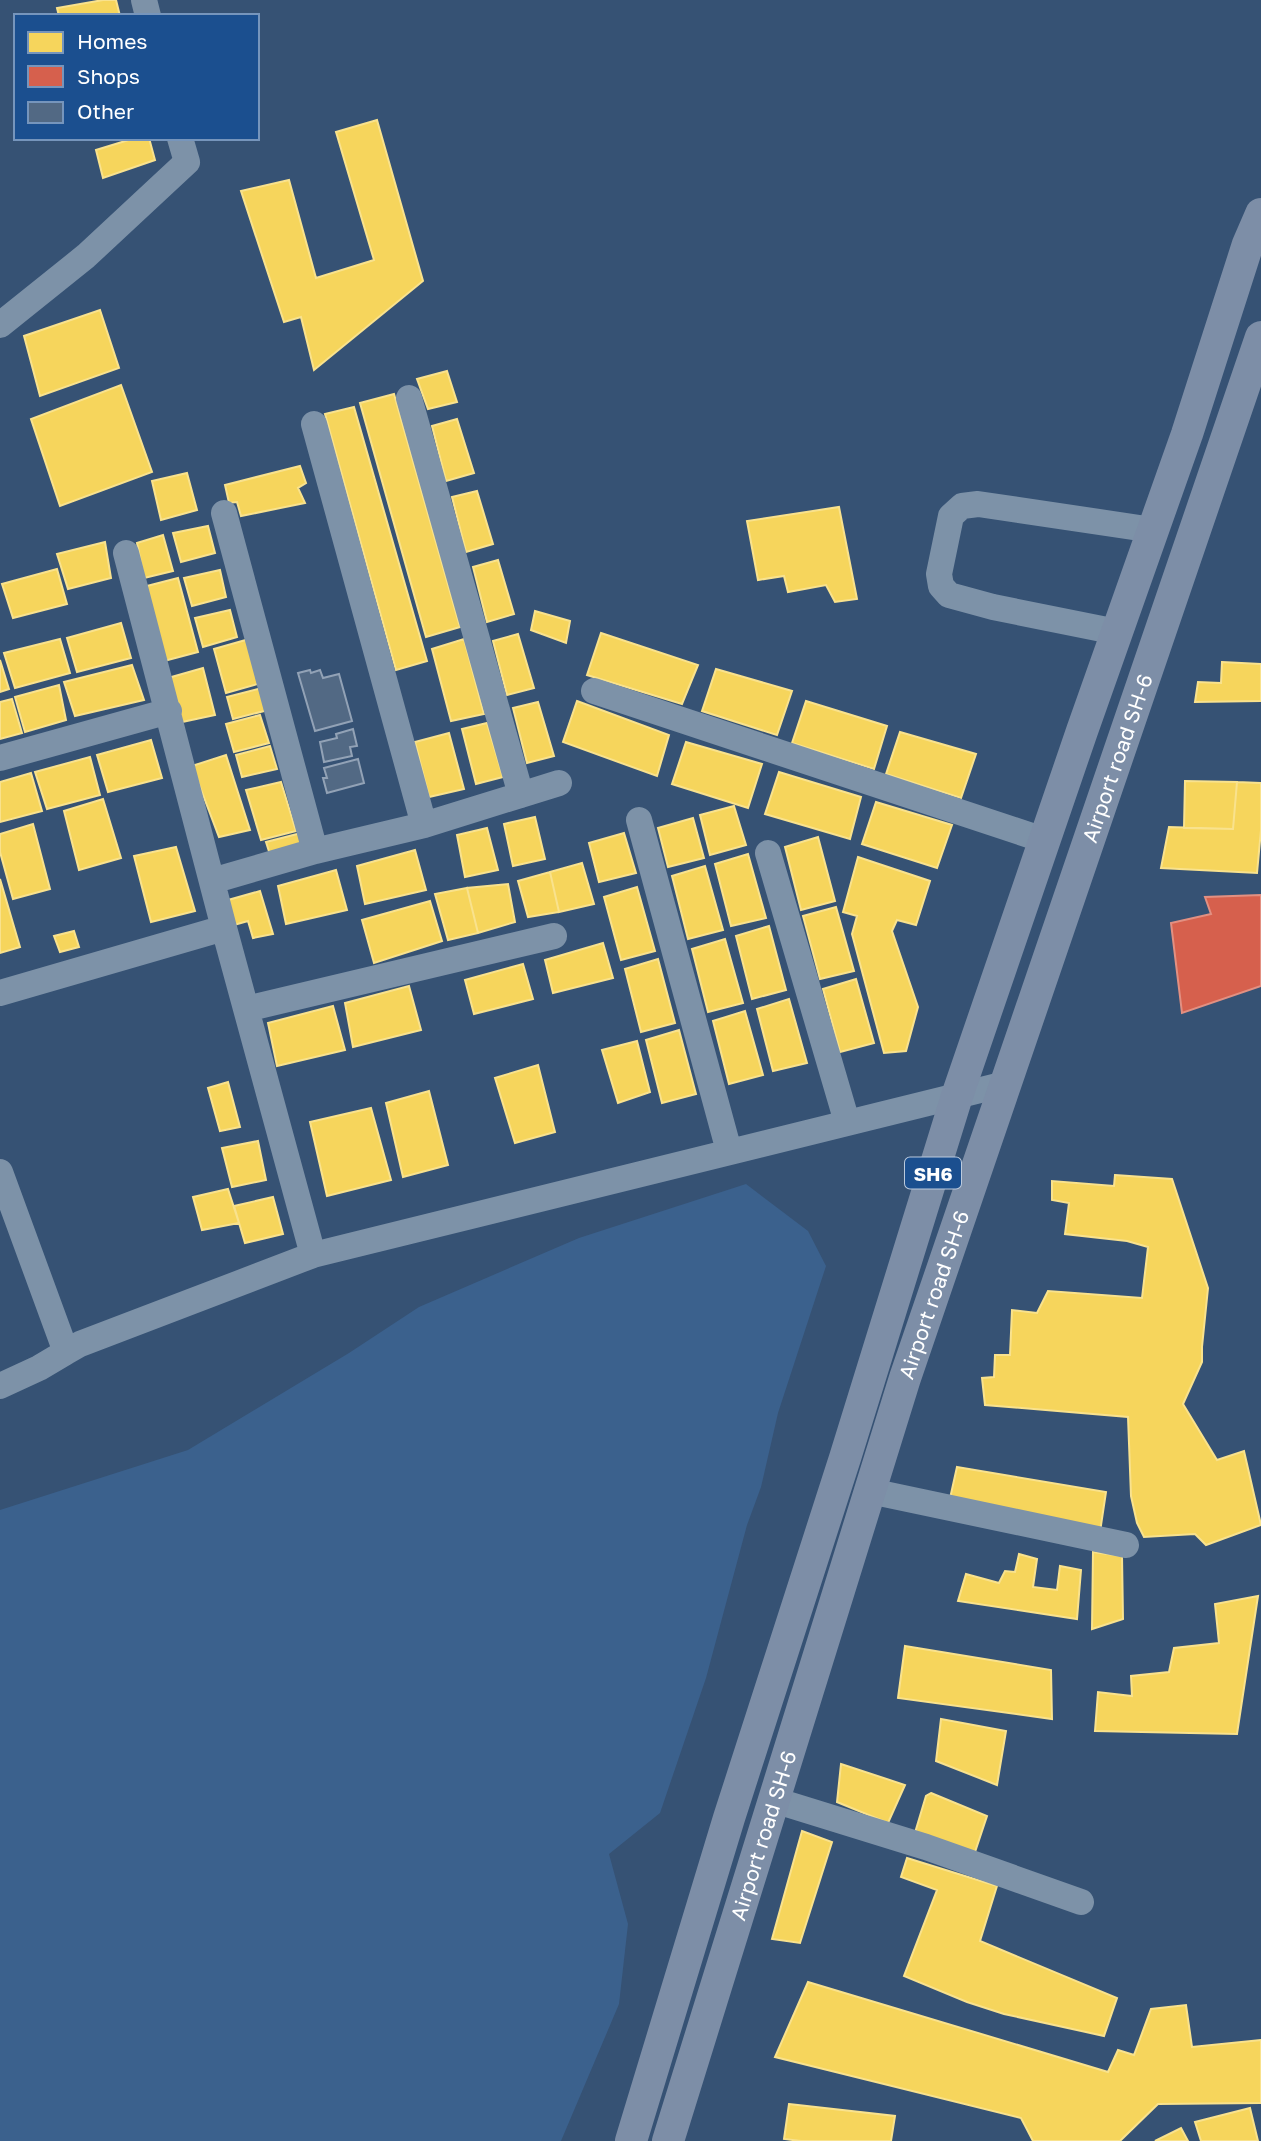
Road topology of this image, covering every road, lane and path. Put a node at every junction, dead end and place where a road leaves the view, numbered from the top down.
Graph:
1 (181, 140) edge
2 (1261, 214) edge
3 (0, 325) edge
4 (1261, 337) edge
5 (410, 398) dead end
6 (314, 424) dead end
7 (224, 513) dead end
8 (1153, 530) junction
9 (126, 552) dead end
10 (1117, 632) junction
11 (594, 691) dead end
12 (169, 711) junction
13 (0, 758) edge
14 (559, 783) dead end
15 (521, 795) junction
16 (639, 820) dead end
17 (424, 825) junction
18 (1044, 840) junction
19 (315, 851) junction
20 (768, 853) dead end
21 (212, 881) junction
22 (224, 928) junction
23 (554, 936) dead end
24 (0, 993) edge
25 (246, 1009) junction
26 (1005, 1084) junction
27 (957, 1096) junction
28 (847, 1122) junction
29 (729, 1151) junction
30 (0, 1172) edge
31 (313, 1255) junction
32 (66, 1352) junction
33 (0, 1386) edge
34 (870, 1490) junction
35 (1126, 1545) dead end
36 (769, 1814) junction
37 (729, 1818) junction
38 (1081, 1902) dead end
39 (631, 2141) edge
40 (668, 2141) edge

1 - 3 street
2 - 8 main road, SH6
4 - 26 main road, Airport road SH-6 / SH6
5 - 15 street
6 - 17 street
7 - 19 street
8 - 10 main road, SH6
8 - 10 street
9 - 12 street
10 - 18 main road, SH6
11 - 18 street
12 - 13 street
12 - 21 street
14 - 15 street
15 - 17 street
16 - 29 street
17 - 19 street
18 - 27 main road, SH6
19 - 21 street
20 - 28 street
21 - 22 street
22 - 24 street
22 - 25 street
23 - 25 street
25 - 31 street
26 - 27 street
26 - 34 main road, Airport road SH-6 / SH6
27 - 28 street
27 - 37 main road, SH6
28 - 29 street
29 - 31 street
30 - 32 street
31 - 32 street
32 - 33 street
34 - 35 street
34 - 36 main road, Airport road SH-6 / SH6
36 - 37 main road
36 - 38 street
36 - 40 main road, Airport road SH-6 / SH6
37 - 39 main road, SH6

